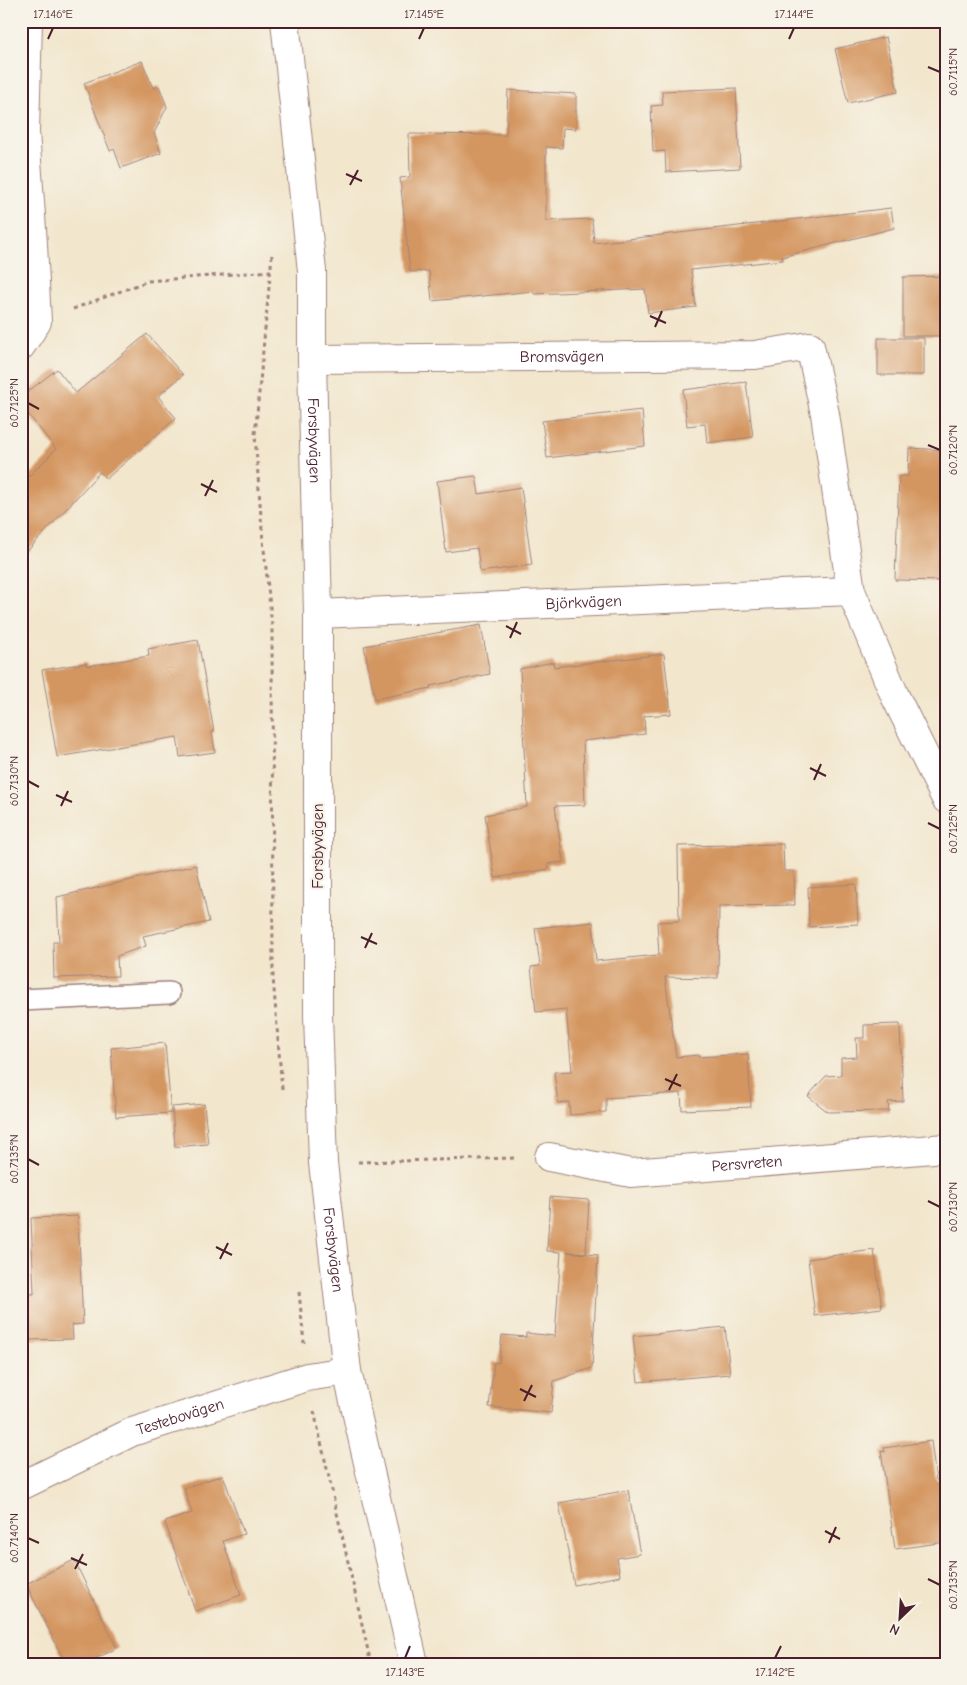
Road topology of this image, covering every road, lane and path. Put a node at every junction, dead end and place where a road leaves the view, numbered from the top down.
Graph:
1 (28, 21) edge
2 (285, 21) edge
3 (312, 271) junction
4 (37, 322) junction
5 (21, 346) edge
6 (312, 359) junction
7 (851, 591) junction
8 (318, 614) junction
9 (946, 799) edge
10 (169, 993) dead end
11 (21, 1000) edge
12 (946, 1148) edge
13 (549, 1157) joint
14 (323, 1163) junction
15 (347, 1371) junction
16 (21, 1486) edge
17 (414, 1664) edge

1 - 4 street
2 - 3 street, Forsbyvägen
3 - 4 path
3 - 6 street, Forsbyvägen
4 - 5 street
6 - 7 street, Bromsvägen
6 - 8 street, Forsbyvägen
7 - 8 street, Björkvägen
7 - 9 street
8 - 14 street, Forsbyvägen
10 - 11 lane
12 - 13 street, Persvreten
13 - 14 path
14 - 15 street, Forsbyvägen
15 - 16 street, Testebovägen
15 - 17 street, Forsbyvägen

